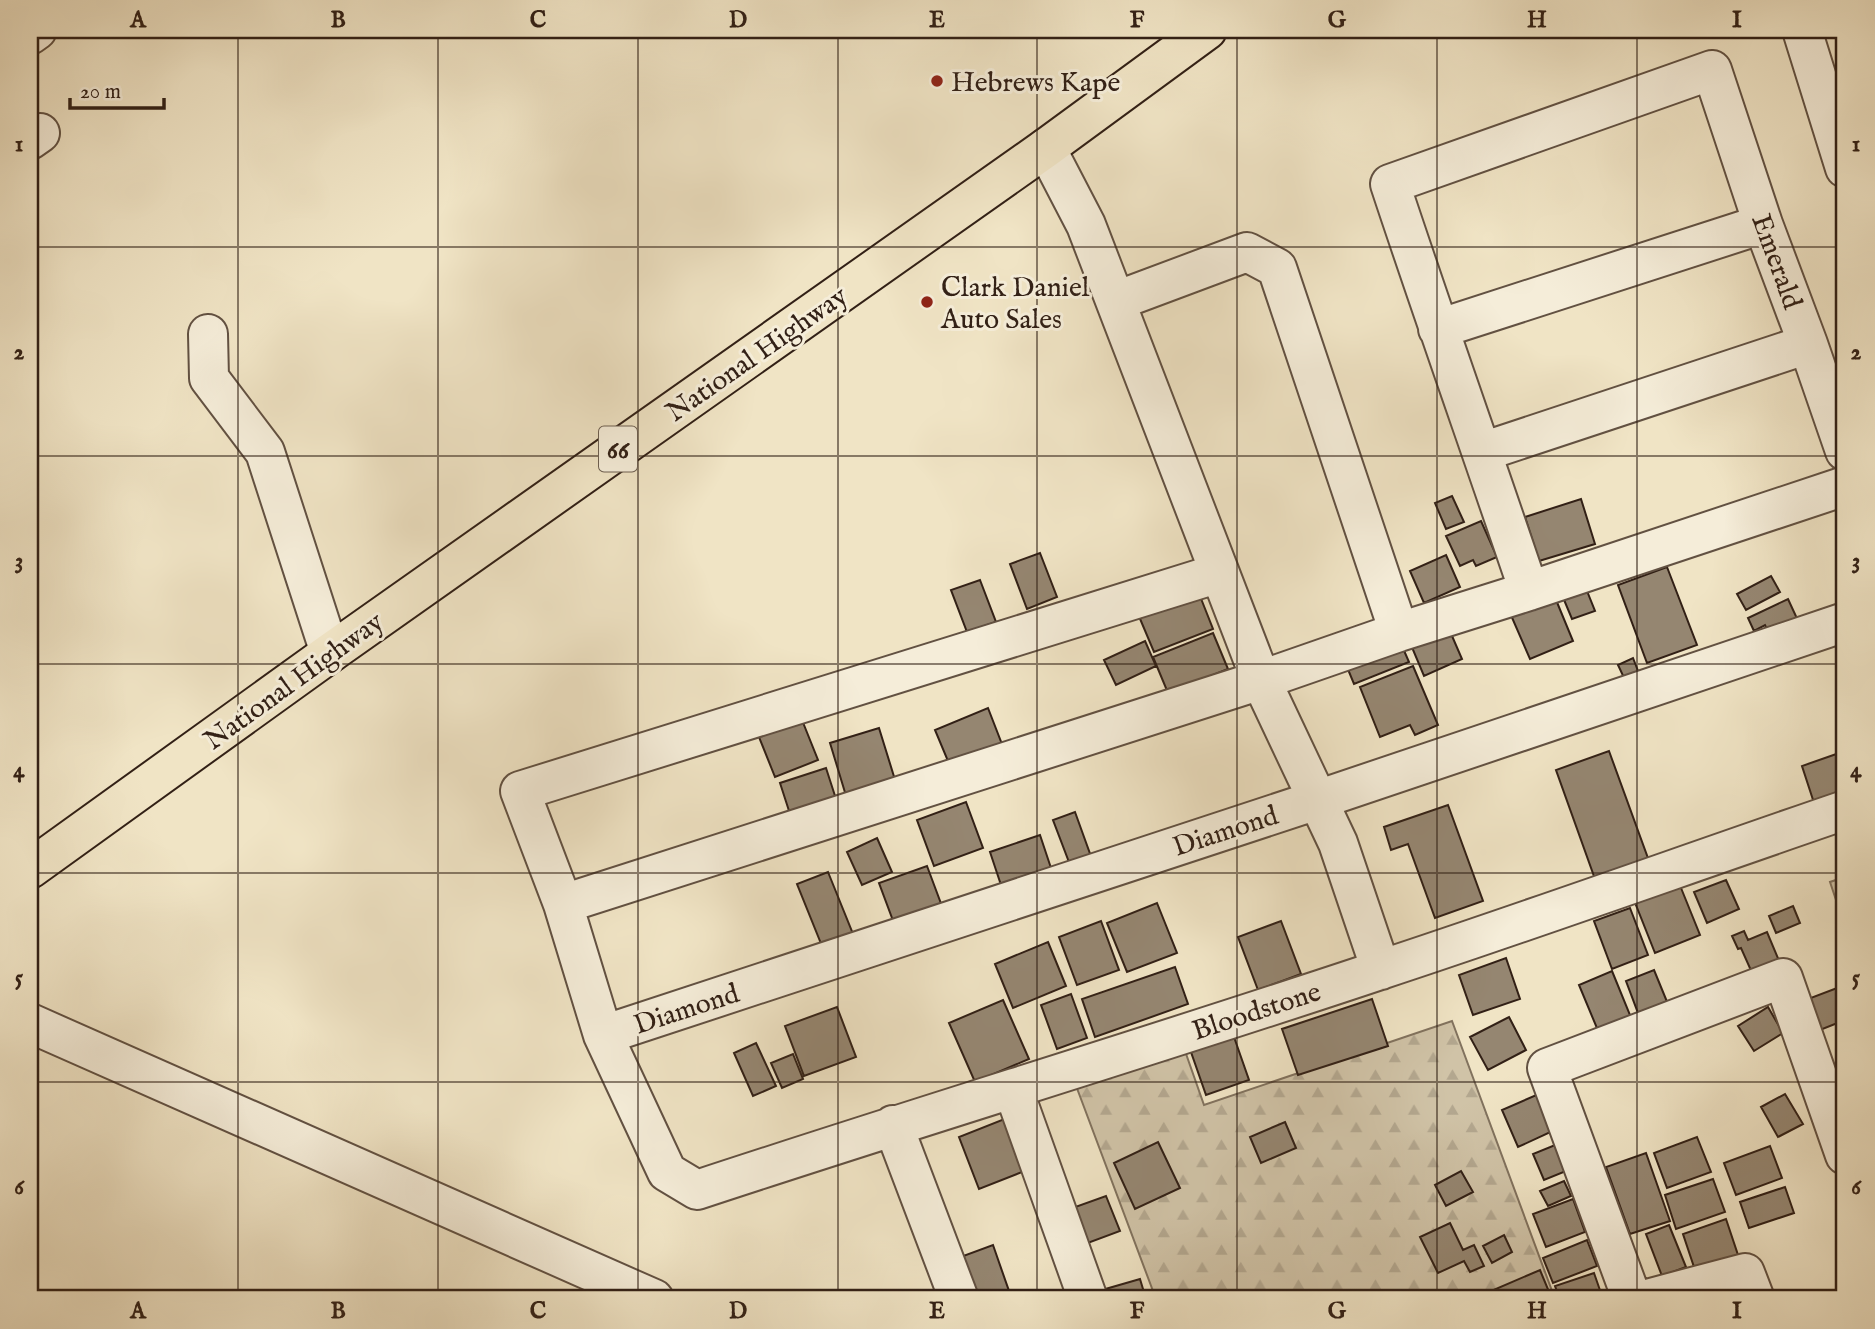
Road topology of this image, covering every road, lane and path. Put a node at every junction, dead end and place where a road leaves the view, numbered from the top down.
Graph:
1 (37, 30) edge
2 (1802, 30) edge
3 (1199, 32) edge
4 (30, 35) edge
5 (1046, 148) junction
6 (1845, 168) edge
7 (1763, 224) junction
8 (1116, 302) junction
9 (1438, 329) junction
10 (208, 334) dead end
11 (1808, 344) junction
12 (1845, 451) edge
13 (1482, 452) junction
14 (1845, 486) edge
15 (1219, 573) junction
16 (1529, 591) junction
17 (1845, 622) edge
18 (1399, 632) junction
19 (330, 653) junction
20 (1261, 680) junction
21 (1317, 800) junction
22 (1845, 810) edge
23 (30, 869) edge
24 (563, 904) junction
25 (1381, 970) junction
26 (30, 1023) edge
27 (603, 1035) junction
28 (1013, 1089) junction
29 (893, 1125) junction
30 (1845, 1155) edge
31 (654, 1299) edge
32 (959, 1299) edge
33 (1088, 1299) edge
34 (1632, 1299) edge
35 (1647, 1299) edge
36 (1755, 1299) edge

1 - 4 street
2 - 6 street
3 - 5 main road, National Highway / 66
5 - 8 street
5 - 19 main road, National Highway / 66
7 - 9 street
7 - 9 street, Emerald
7 - 11 street, Emerald
8 - 15 street
8 - 18 street
9 - 13 street
10 - 19 street
11 - 12 street, Emerald
11 - 13 street
13 - 16 street
14 - 16 street
15 - 20 street
15 - 24 street
16 - 18 street
17 - 21 street, Diamond
18 - 20 street
19 - 23 main road, National Highway / 66
20 - 21 street
20 - 24 street
21 - 25 street
21 - 27 street, Diamond
22 - 25 street, Bloodstone
24 - 27 street
25 - 28 street, Bloodstone
26 - 31 street
27 - 29 street, Bloodstone
28 - 29 street, Bloodstone
28 - 33 street
29 - 32 street
30 - 34 street
35 - 36 street

